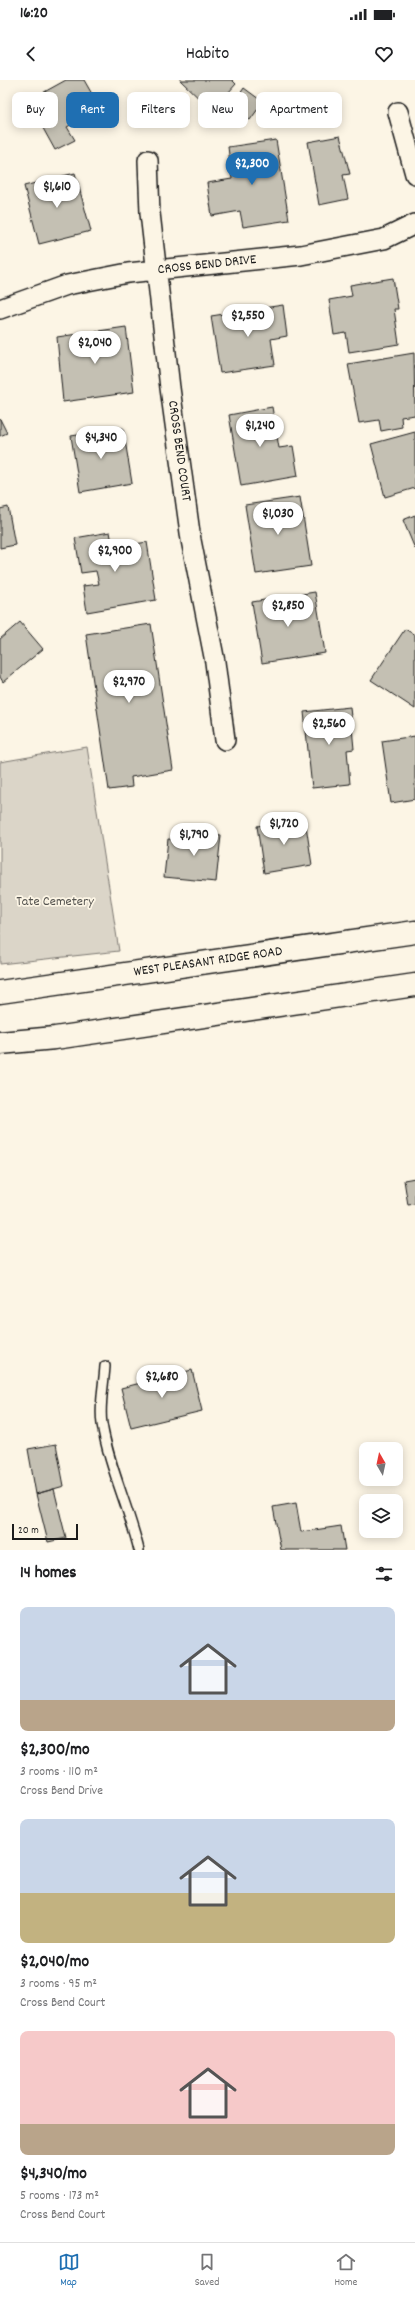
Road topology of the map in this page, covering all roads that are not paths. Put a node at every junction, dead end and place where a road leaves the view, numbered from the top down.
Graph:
1 (398, 112) dead end
2 (148, 160) dead end
3 (415, 174) edge
4 (415, 224) edge
5 (156, 271) junction
6 (0, 309) edge
7 (225, 740) dead end
8 (415, 932) edge
9 (415, 985) edge
10 (0, 992) edge
11 (0, 1043) edge
12 (105, 1366) dead end
13 (140, 1550) edge

1 - 3 street
2 - 5 street, CROSS BEND COURT
4 - 5 street, CROSS BEND DRIVE
5 - 6 street, CROSS BEND DRIVE
5 - 7 street, CROSS BEND COURT
8 - 10 main road, WEST PLEASANT RIDGE ROAD
9 - 11 main road
12 - 13 lane

